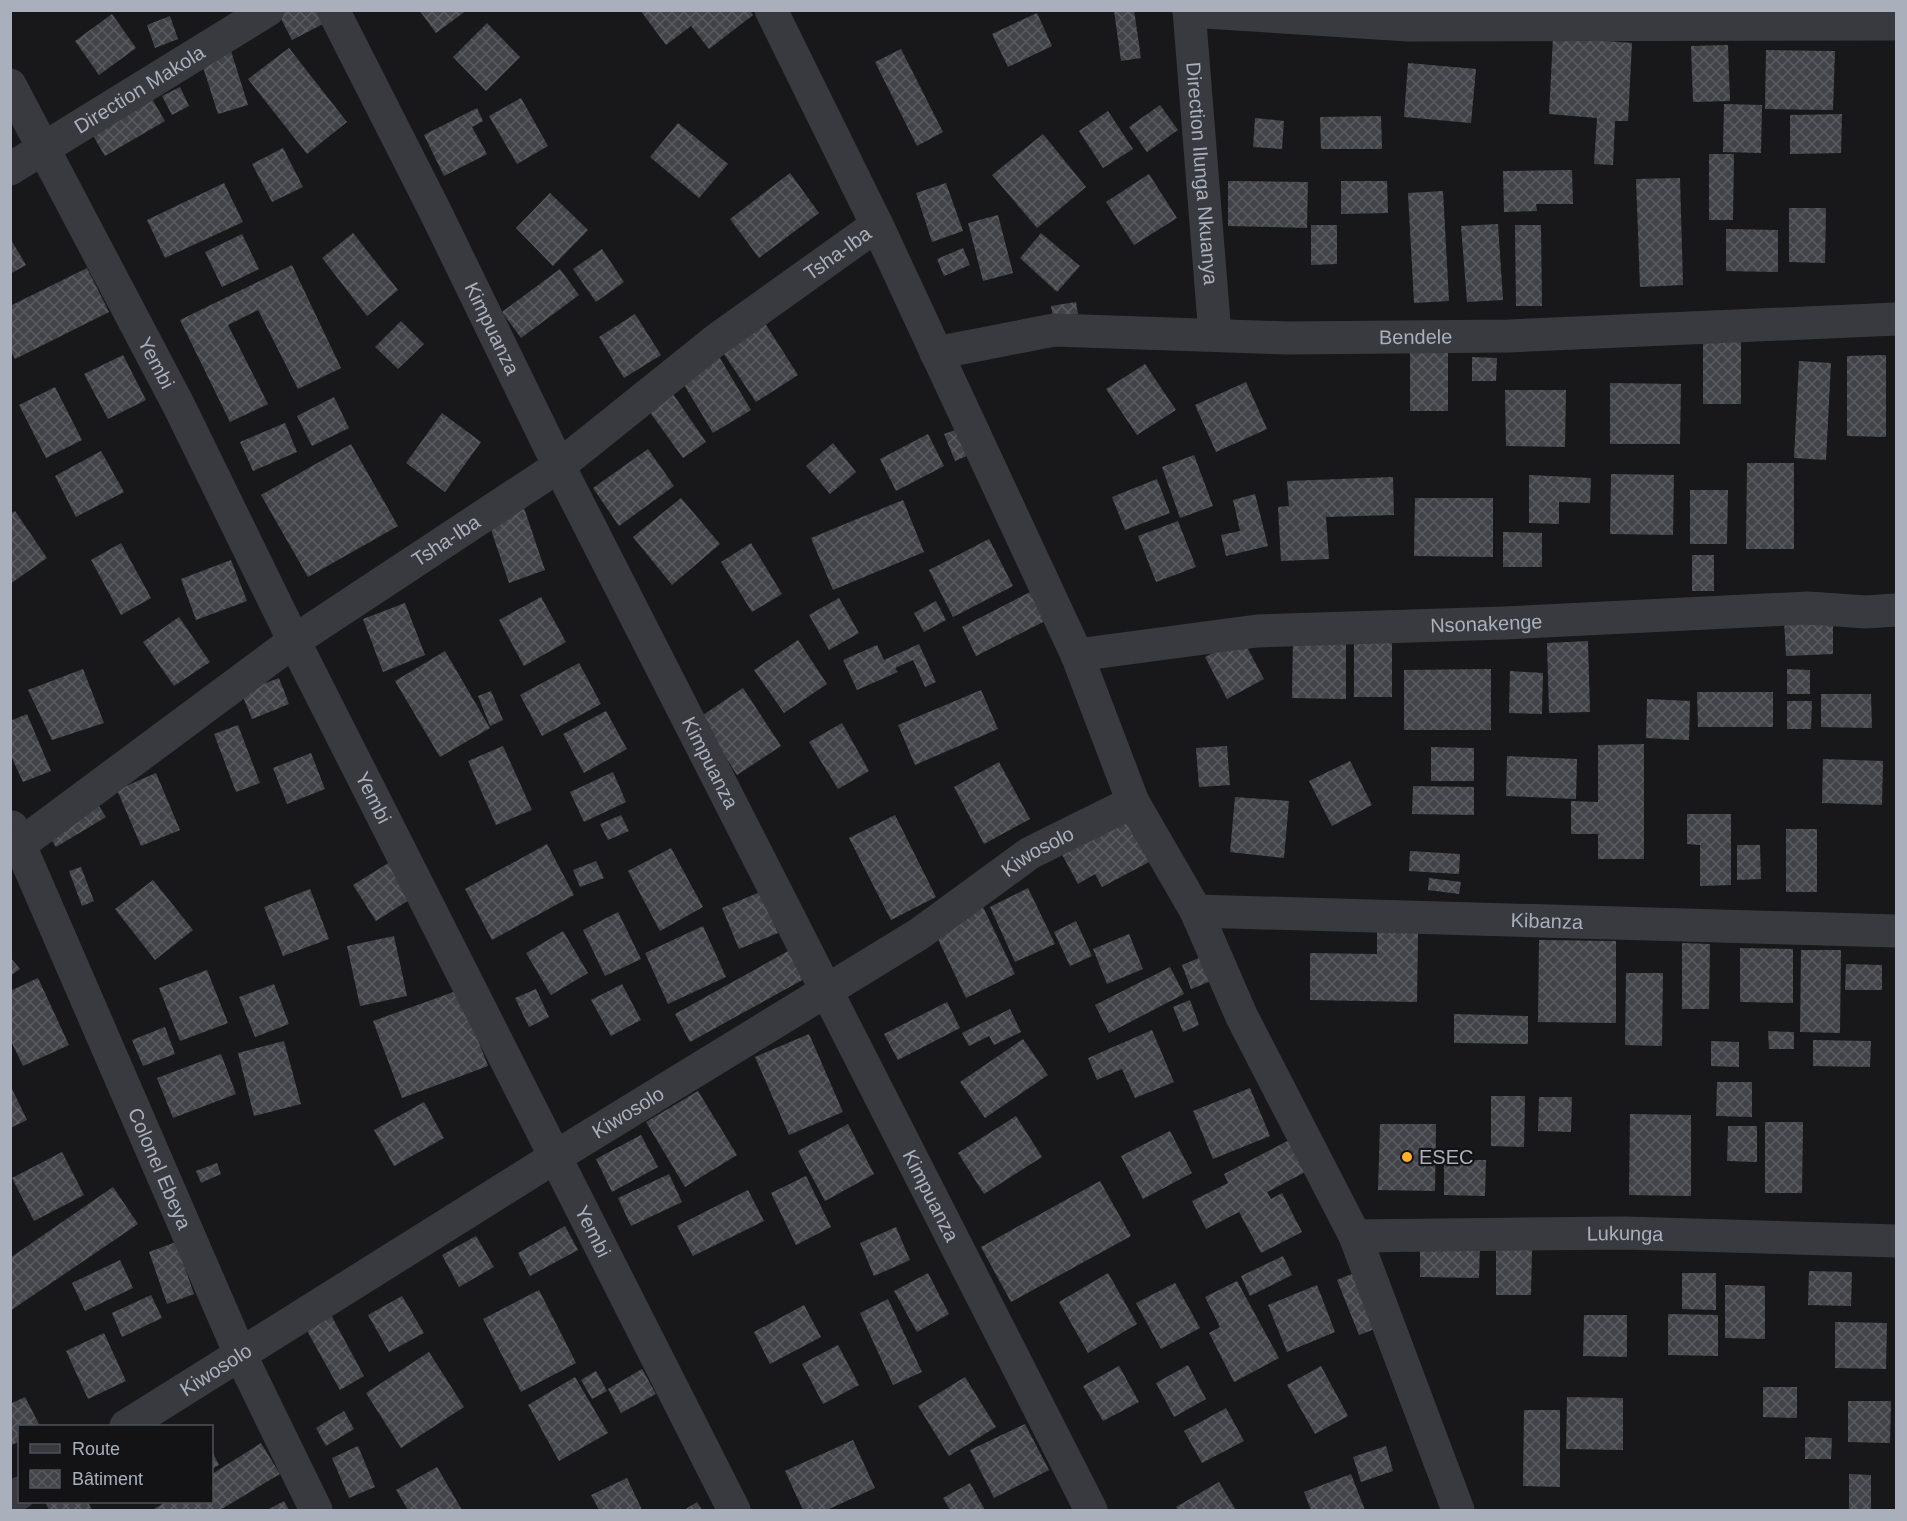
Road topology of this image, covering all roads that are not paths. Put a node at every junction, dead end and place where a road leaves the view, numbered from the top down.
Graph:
1 (268, 10) edge
2 (333, 10) edge
3 (771, 10) edge
4 (1189, 11) edge
5 (1896, 24) edge
6 (10, 85) edge
7 (43, 151) junction
8 (10, 169) edge
9 (878, 225) junction
10 (1896, 319) edge
11 (1215, 335) junction
12 (936, 353) junction
13 (559, 466) junction
14 (1896, 610) edge
15 (294, 641) junction
16 (1077, 655) junction
17 (1133, 802) junction
18 (14, 841) edge
19 (1196, 911) junction
20 (1896, 931) edge
21 (826, 991) junction
22 (555, 1157) junction
23 (1355, 1236) junction
24 (1896, 1241) edge
25 (241, 1356) junction
26 (128, 1425) edge
27 (316, 1510) edge
28 (734, 1510) edge
29 (1091, 1510) edge
30 (1458, 1510) edge

1 - 7 street, Direction Makola
2 - 13 street, Kimpuanza
3 - 9 street
4 - 5 street
4 - 11 street, Direction Ilunga Nkuanya
6 - 7 street, Yembi
7 - 8 street, Direction Makola
7 - 15 street, Yembi
9 - 12 street
9 - 13 street, Tsha-Iba
10 - 11 street, Bendele
11 - 12 street, Bendele
12 - 16 street
13 - 15 street, Tsha-Iba
13 - 21 street, Kimpuanza
14 - 16 street, Nsonakenge
15 - 18 street, Tsha-Iba
15 - 22 street, Yembi
16 - 17 street
17 - 19 street
17 - 21 street, Kiwosolo
18 - 25 street, Colonel Ebeya
19 - 20 street, Kibanza
19 - 23 street
21 - 22 street, Kiwosolo
21 - 29 street, Kimpuanza
22 - 25 street, Kiwosolo
22 - 28 street, Yembi
23 - 24 street, Lukunga
23 - 30 street
25 - 26 street, Kiwosolo
25 - 27 street, Colonel Ebeya

